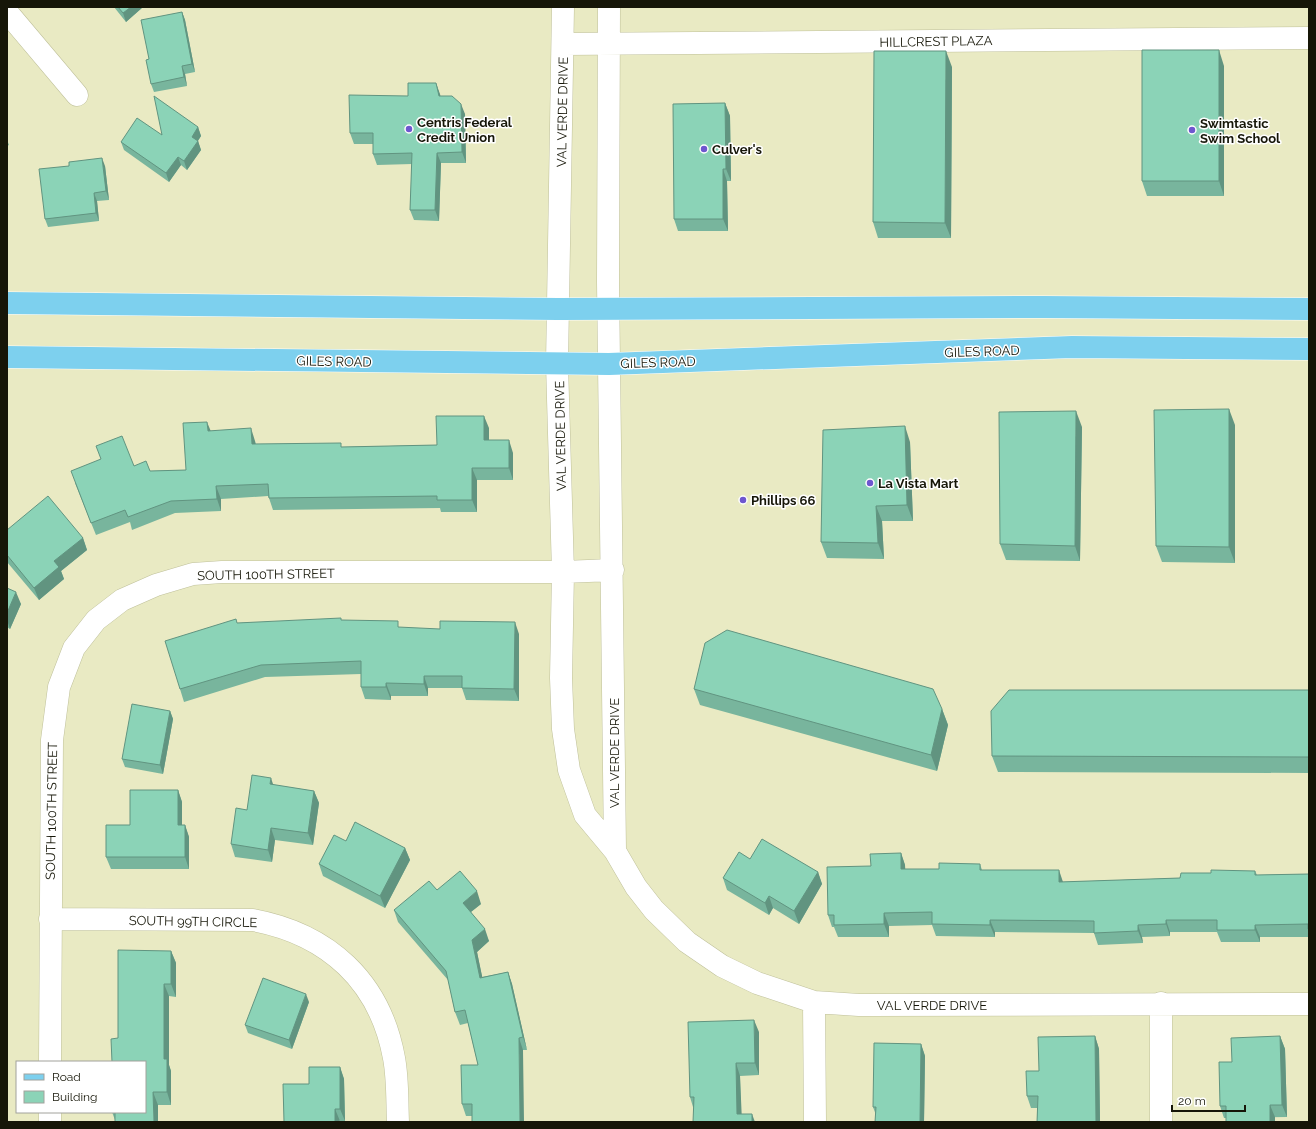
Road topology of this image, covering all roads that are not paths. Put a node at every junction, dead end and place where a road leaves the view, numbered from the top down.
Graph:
1 (563, 7) edge
2 (609, 7) edge
3 (7, 12) edge
4 (1309, 38) edge
5 (563, 44) junction
6 (608, 44) junction
7 (77, 95) dead end
8 (7, 303) edge
9 (558, 309) junction
10 (609, 309) junction
11 (1309, 309) edge
12 (1309, 349) edge
13 (7, 357) edge
14 (557, 364) junction
15 (609, 364) junction
16 (613, 570) junction
17 (563, 572) junction
18 (615, 850) junction
19 (50, 919) junction
20 (814, 1002) junction
21 (1161, 1003) junction
22 (1309, 1004) edge
23 (50, 1061) edge
24 (398, 1122) edge
25 (815, 1122) edge
26 (1161, 1122) edge

1 - 5 street, VAL VERDE DRIVE
2 - 6 street, VAL VERDE DRIVE
3 - 7 street
4 - 6 street, HILLCREST PLAZA
5 - 6 street, HILLCREST PLAZA
5 - 9 street, VAL VERDE DRIVE
6 - 10 street, VAL VERDE DRIVE
8 - 9 main road
9 - 10 main road
9 - 14 street, VAL VERDE DRIVE
10 - 11 main road
10 - 15 street, VAL VERDE DRIVE
12 - 15 main road, GILES ROAD
13 - 14 main road, GILES ROAD
14 - 15 main road, GILES ROAD
14 - 17 street, VAL VERDE DRIVE
15 - 16 street, VAL VERDE DRIVE
16 - 17 street, SOUTH 100TH STREET
16 - 18 street, VAL VERDE DRIVE
17 - 18 street, VAL VERDE DRIVE
17 - 19 street, SOUTH 100TH STREET
18 - 20 street, VAL VERDE DRIVE
19 - 23 street, SOUTH 100TH STREET
19 - 24 street, SOUTH 99TH CIRCLE
20 - 21 street, VAL VERDE DRIVE
20 - 25 street
21 - 22 street, VAL VERDE DRIVE
21 - 26 street

